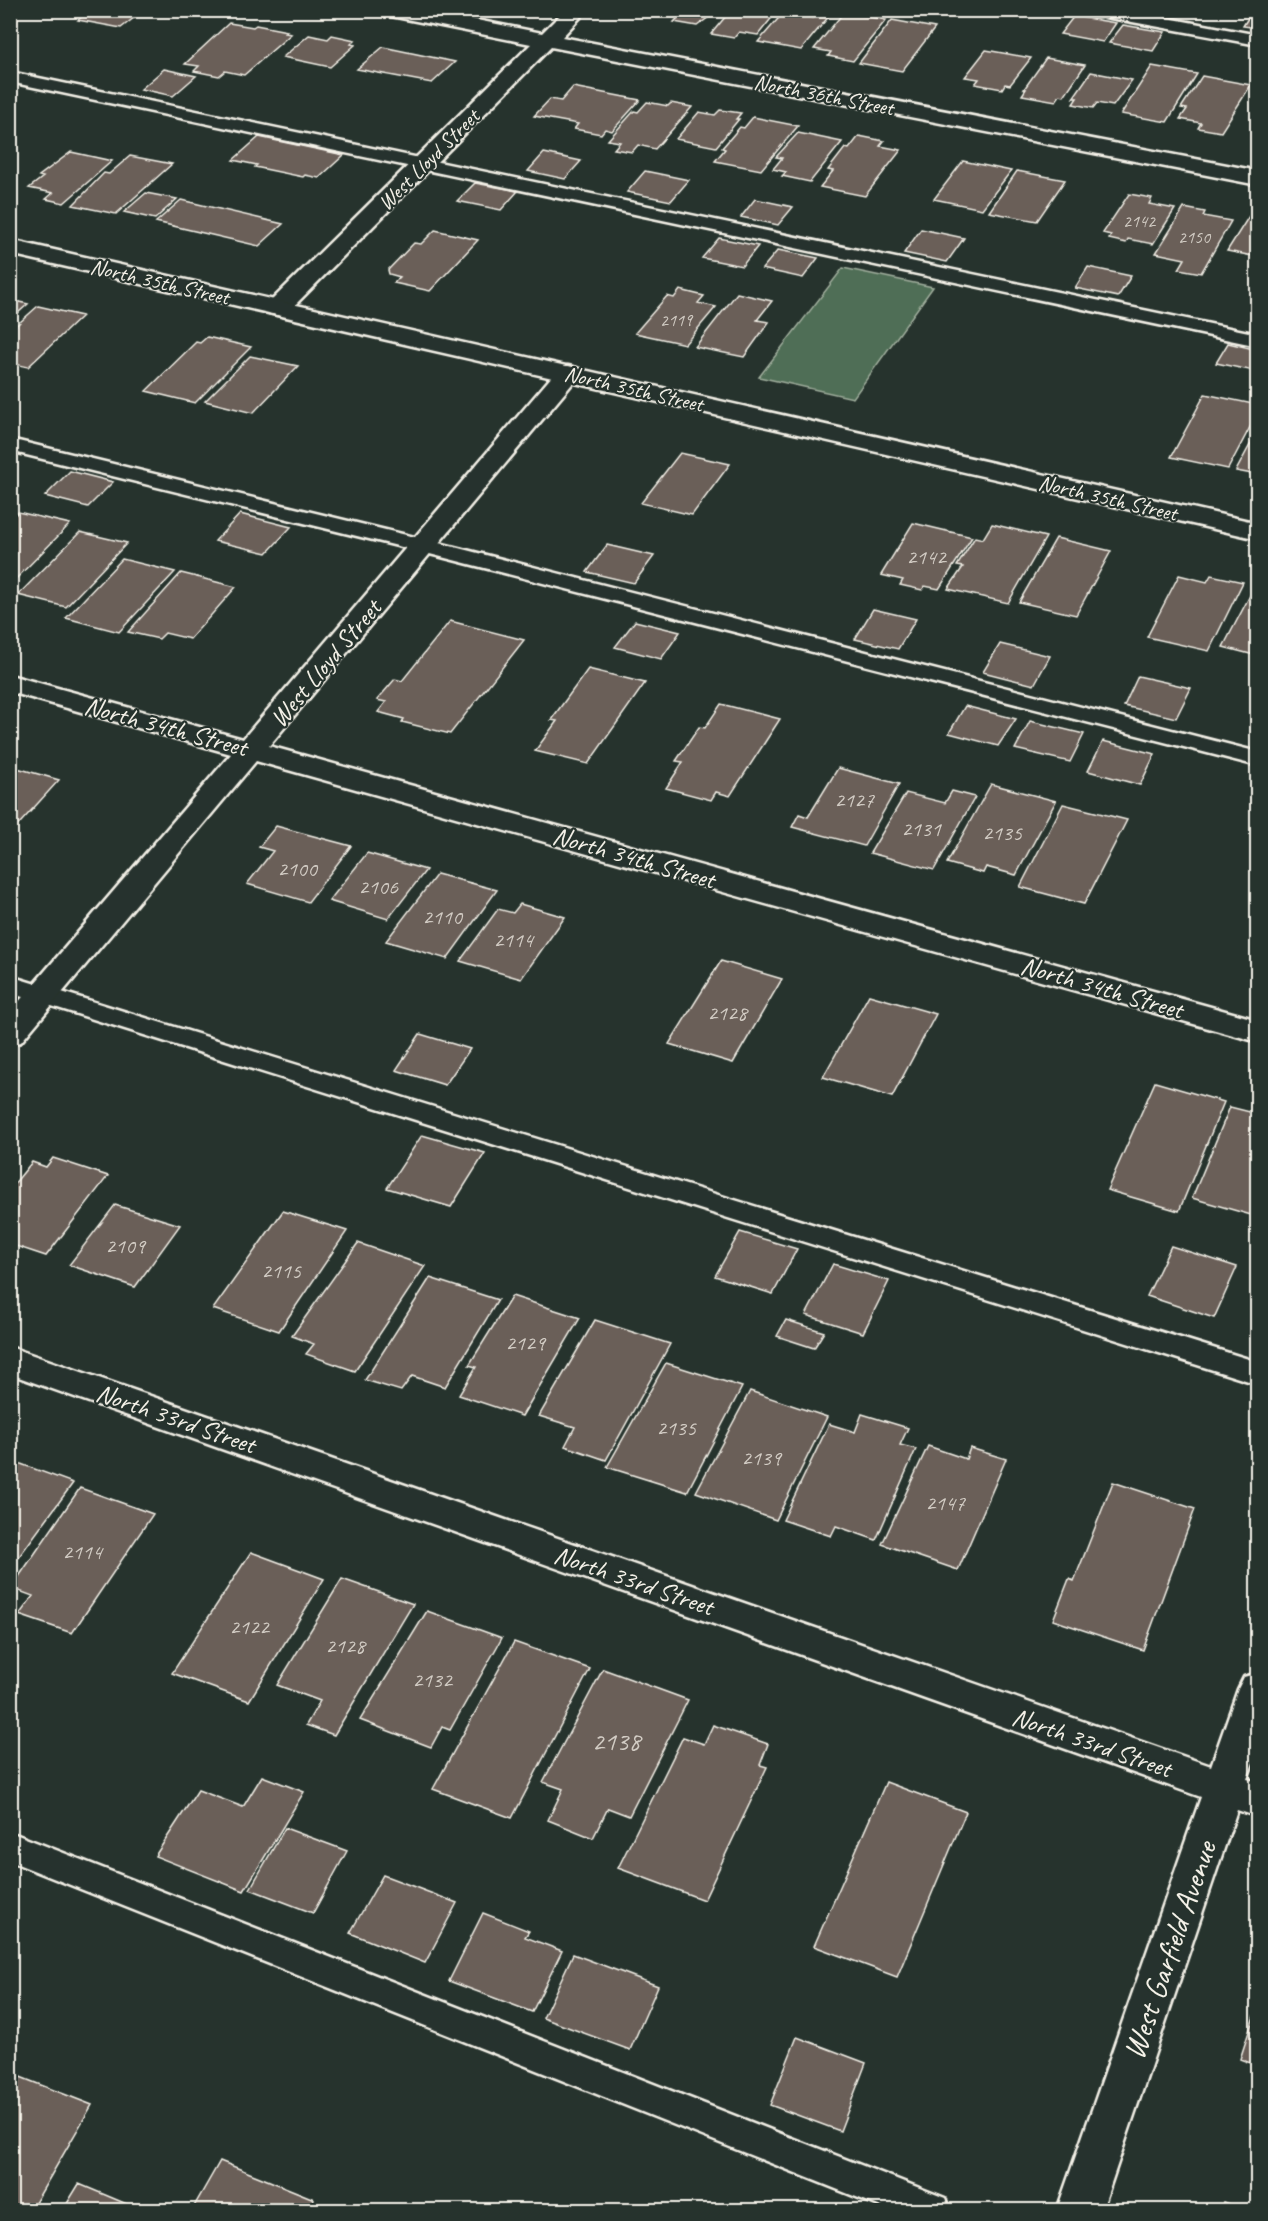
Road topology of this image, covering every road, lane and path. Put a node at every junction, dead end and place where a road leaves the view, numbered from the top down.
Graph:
1 (391, 10) edge
2 (577, 10) edge
3 (1094, 10) edge
4 (1257, 40) edge
5 (546, 41) junction
6 (10, 77) edge
7 (422, 165) junction
8 (1257, 178) edge
9 (10, 247) edge
10 (278, 308) junction
11 (1257, 340) edge
12 (568, 373) junction
13 (10, 445) edge
14 (1257, 531) edge
15 (423, 546) junction
16 (10, 683) edge
17 (252, 750) junction
18 (1257, 759) edge
19 (10, 984) edge
20 (44, 995) junction
21 (1257, 1031) edge
22 (10, 1034) edge
23 (10, 1360) edge
24 (1257, 1373) edge
25 (1257, 1689) edge
26 (1241, 1794) edge
27 (10, 1846) edge
28 (932, 2211) edge
29 (1080, 2211) edge

1 - 5 street, North 36th Street
2 - 5 street, West Lloyd Street
3 - 4 lane
5 - 7 street, West Lloyd Street
5 - 8 street, North 36th Street
6 - 7 lane
7 - 10 street, West Lloyd Street
7 - 11 lane
9 - 10 street, North 35th Street
10 - 12 street, North 35th Street
12 - 14 street, North 35th Street
12 - 15 street, West Lloyd Street
13 - 15 lane
15 - 17 street, West Lloyd Street
15 - 18 lane
16 - 17 street, North 34th Street
17 - 20 street, West Lloyd Street
17 - 21 street, North 34th Street
19 - 20 lane
20 - 22 street, West Lloyd Street
20 - 24 lane
23 - 26 street, North 33rd Street
25 - 26 street, West Garfield Avenue
26 - 29 street, West Garfield Avenue
27 - 28 lane

